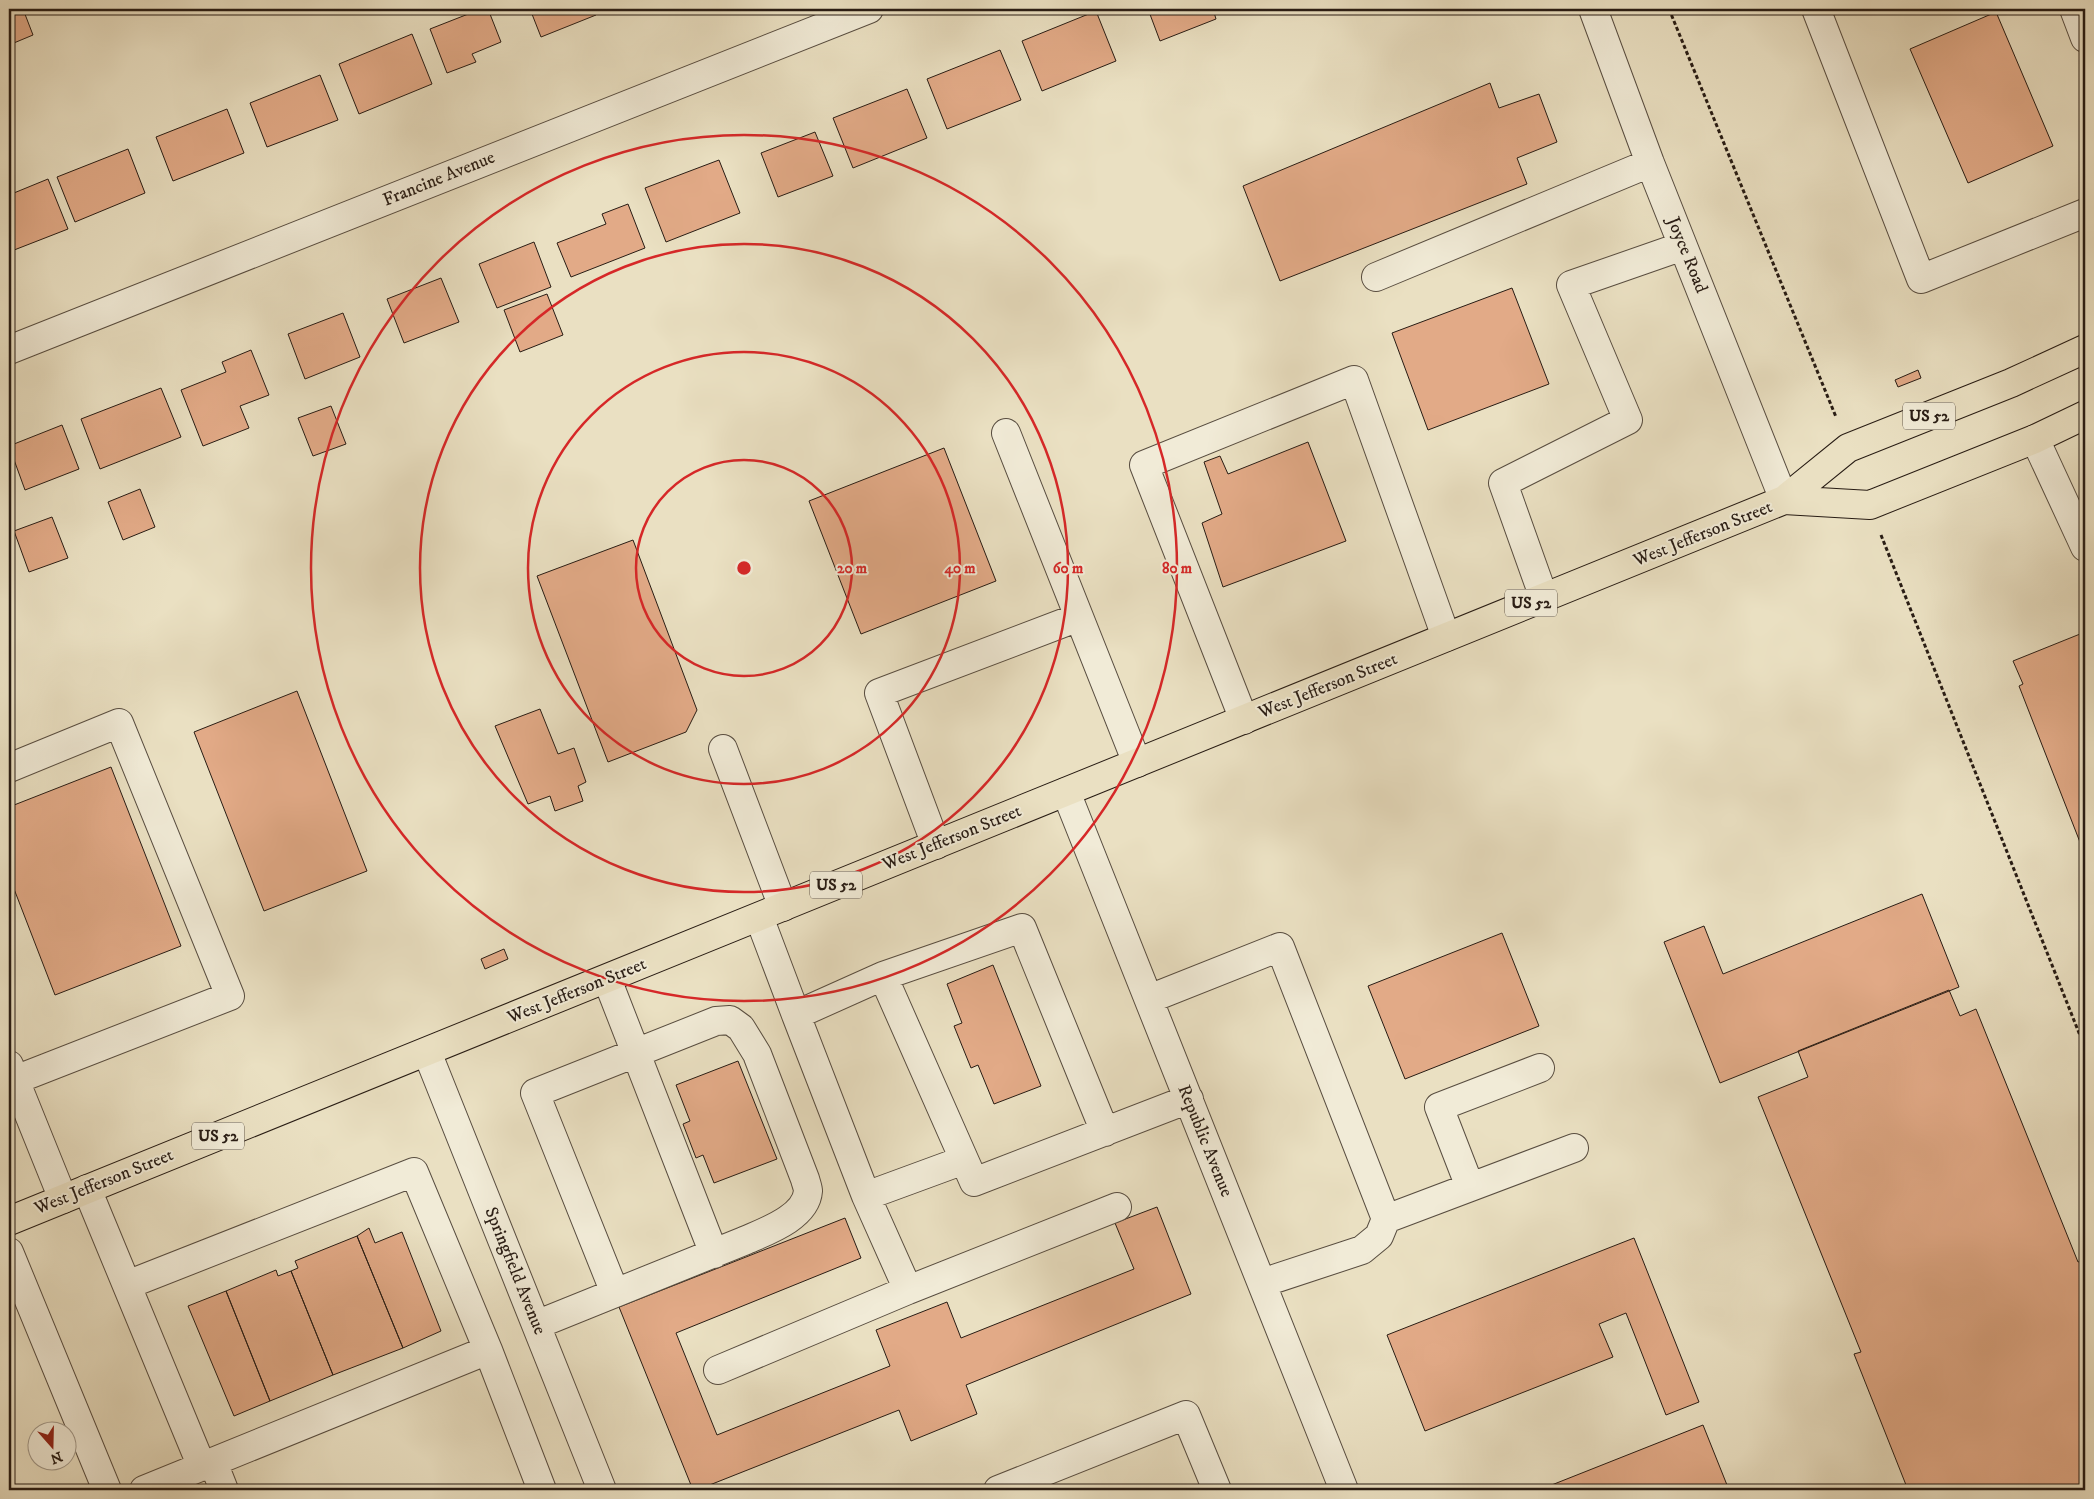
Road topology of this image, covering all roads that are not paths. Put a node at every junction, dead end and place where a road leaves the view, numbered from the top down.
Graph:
1 (869, 9) edge
2 (1593, 9) edge
3 (2074, 9) edge
4 (1824, 11) edge
5 (2085, 38) edge
6 (1650, 162) junction
7 (2085, 213) edge
8 (1683, 246) junction
9 (1376, 277) dead end
10 (2085, 349) edge
11 (9, 350) edge
12 (2085, 415) edge
13 (1006, 434) dead end
14 (2035, 439) junction
15 (1784, 500) junction
16 (2085, 547) edge
17 (1544, 598) junction
18 (1079, 616) junction
19 (1446, 638) junction
20 (1244, 720) junction
21 (723, 749) dead end
22 (1137, 763) junction
23 (9, 768) edge
24 (1066, 792) junction
25 (936, 845) junction
26 (771, 912) junction
27 (883, 976) junction
28 (607, 979) junction
29 (1149, 999) junction
30 (796, 1015) junction
31 (427, 1052) junction
32 (635, 1052) junction
33 (1540, 1068) dead end
34 (12, 1072) edge
35 (1188, 1099) junction
36 (1105, 1132) junction
37 (1574, 1148) dead end
38 (964, 1160) junction
39 (1470, 1187) junction
40 (75, 1194) junction
41 (866, 1196) junction
42 (1117, 1207) dead end
43 (1386, 1218) junction
44 (9, 1221) edge
45 (9, 1252) edge
46 (714, 1254) junction
47 (1262, 1283) junction
48 (127, 1285) junction
49 (908, 1290) junction
50 (614, 1293) junction
51 (536, 1325) junction
52 (488, 1350) junction
53 (718, 1370) dead end
54 (208, 1464) junction
55 (107, 1490) edge
56 (144, 1490) edge
57 (224, 1490) edge
58 (542, 1490) edge
59 (602, 1490) edge
60 (998, 1490) edge
61 (1217, 1490) edge
62 (1344, 1490) edge

1 - 11 street, Francine Avenue
2 - 6 street, Joyce Road
3 - 5 street
4 - 7 street
6 - 8 street, Joyce Road
6 - 9 street
8 - 15 street, Joyce Road
8 - 17 street
10 - 15 main road, West Jefferson Street / US 52
12 - 14 main road, West Jefferson Street / US 52
13 - 18 street
14 - 15 main road, West Jefferson Street / US 52
14 - 16 street
15 - 17 main road, West Jefferson Street / US 52
17 - 19 main road, West Jefferson Street / US 52
18 - 22 street
18 - 25 street
19 - 20 main road, West Jefferson Street / US 52
19 - 20 street
20 - 22 main road, West Jefferson Street / US 52
21 - 26 street
22 - 24 main road, West Jefferson Street / US 52
23 - 34 street
24 - 25 main road, West Jefferson Street / US 52
24 - 29 street, Republic Avenue
25 - 26 main road, West Jefferson Street / US 52
26 - 28 main road, West Jefferson Street / US 52
26 - 30 street
27 - 30 street
27 - 36 street
27 - 38 street
28 - 31 main road, West Jefferson Street / US 52
28 - 32 street
29 - 35 street, Republic Avenue
29 - 43 street
30 - 41 street
31 - 40 main road, West Jefferson Street / US 52
31 - 51 street, Springfield Avenue
32 - 46 street
32 - 46 street
32 - 50 street
33 - 39 street
34 - 40 street
35 - 36 street
35 - 47 street, Republic Avenue
36 - 38 street
37 - 39 street
38 - 41 street
39 - 43 street
40 - 44 main road, West Jefferson Street / US 52
40 - 48 street
41 - 49 street
42 - 49 street
43 - 47 street
45 - 55 street
46 - 50 street
47 - 62 street, Republic Avenue
48 - 52 street
48 - 54 street
49 - 53 street
50 - 51 street
51 - 59 street, Springfield Avenue
52 - 54 street
52 - 58 street
54 - 56 street
54 - 57 street
60 - 61 street

